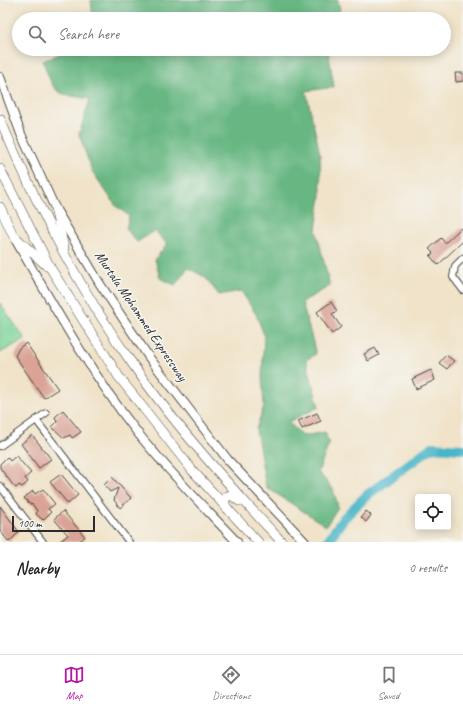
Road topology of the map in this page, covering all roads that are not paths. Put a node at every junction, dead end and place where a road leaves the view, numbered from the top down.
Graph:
1 (0, 77) edge
2 (0, 119) edge
3 (0, 169) edge
4 (0, 207) edge
5 (55, 208) junction
6 (13, 235) junction
7 (463, 258) edge
8 (68, 262) junction
9 (51, 269) junction
10 (463, 290) edge
11 (46, 413) dead end
12 (36, 420) junction
13 (0, 446) edge
14 (0, 486) edge
15 (231, 514) junction
16 (259, 518) junction
17 (43, 542) edge
18 (129, 542) edge
19 (237, 542) edge
20 (258, 542) edge
21 (282, 542) edge
22 (305, 542) edge

1 - 5 main road, Murtala Mohammed Expressway
2 - 8 highway
3 - 9 highway
4 - 6 highway
5 - 8 highway
5 - 22 main road, Murtala Mohammed Expressway
6 - 9 highway
6 - 19 main road
7 - 10 street
8 - 16 highway
9 - 15 highway
11 - 12 street
12 - 13 street
12 - 18 street
14 - 17 street
15 - 16 highway
15 - 20 highway
16 - 21 highway

